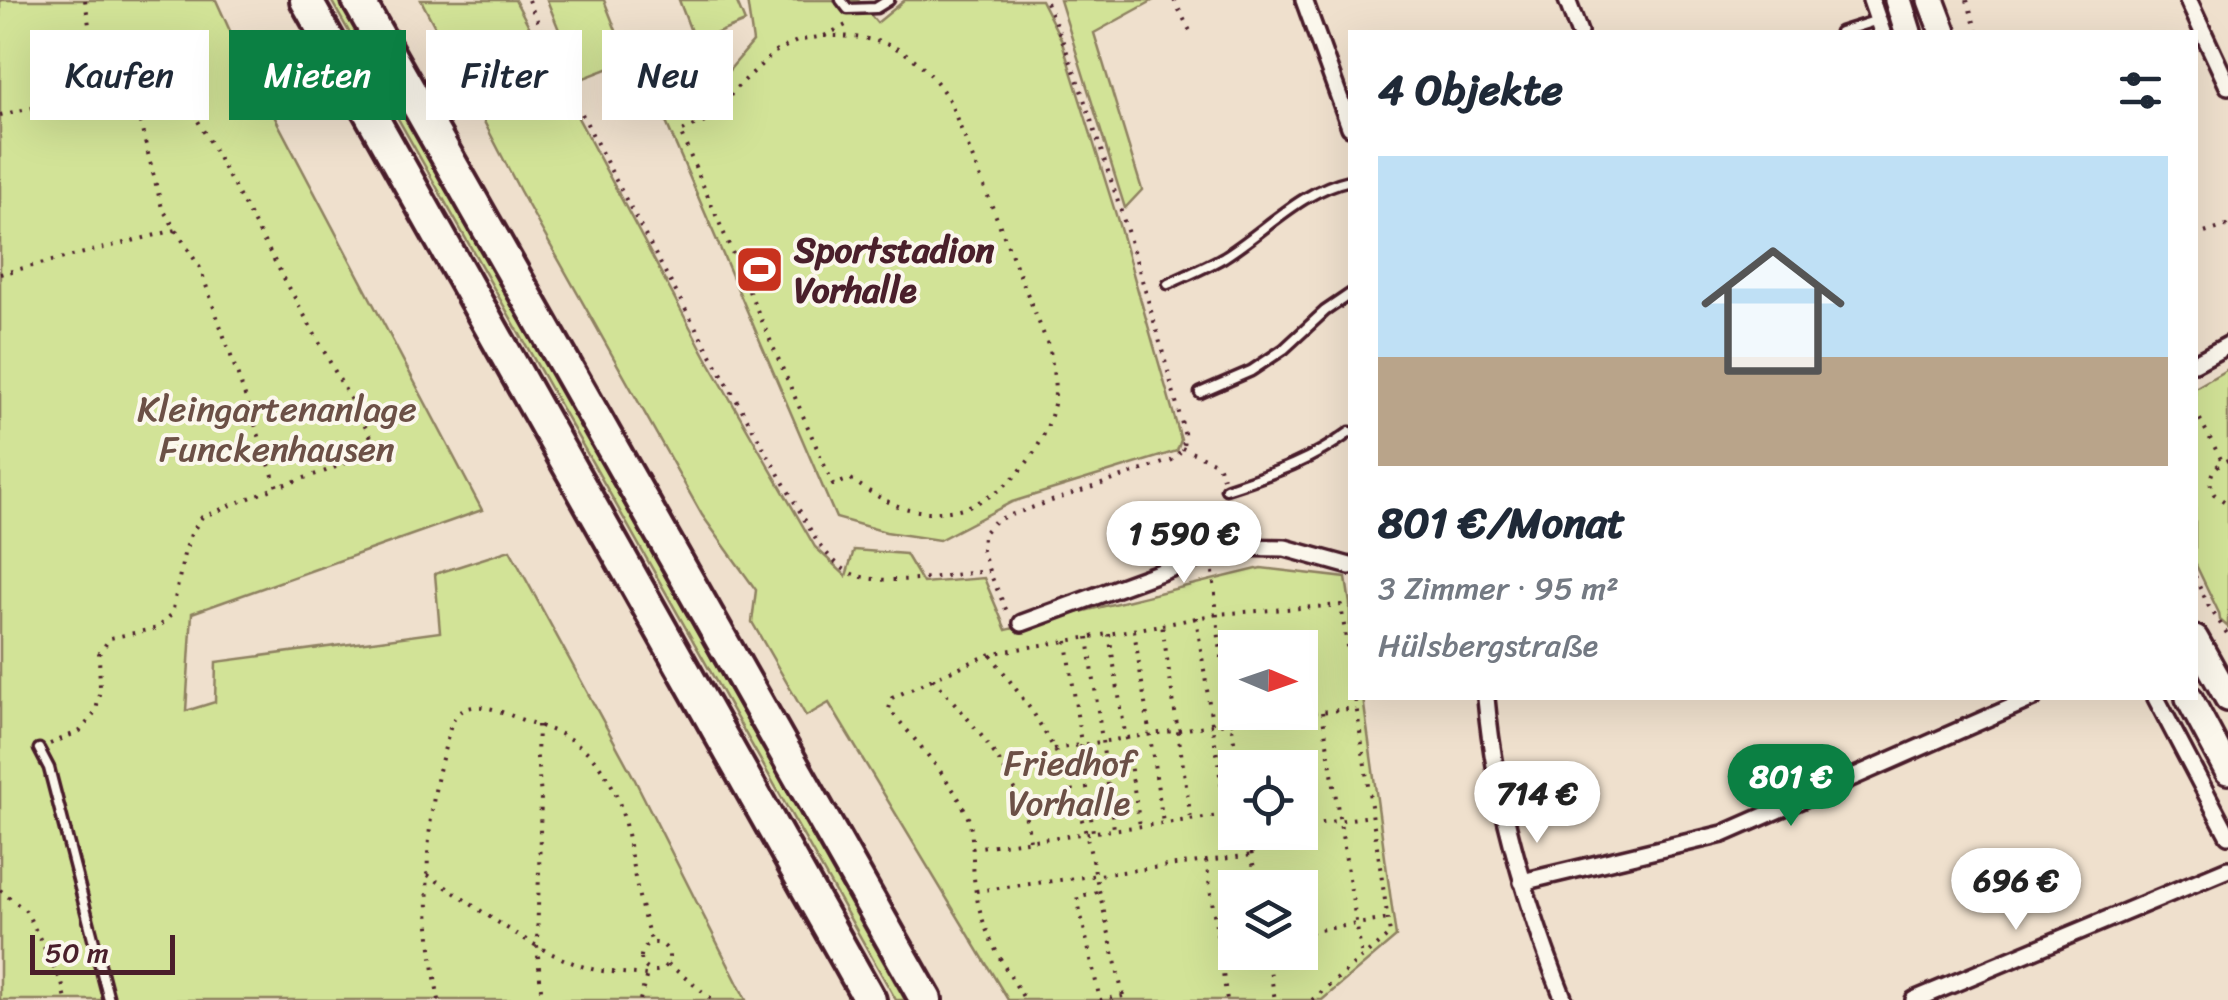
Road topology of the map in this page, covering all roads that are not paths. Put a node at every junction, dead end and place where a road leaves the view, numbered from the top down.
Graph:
1 (306, 0) edge
2 (358, 0) edge
3 (841, 0) edge
4 (888, 0) edge
5 (1304, 0) edge
6 (1567, 0) edge
7 (1871, 0) edge
8 (1898, 0) edge
9 (1931, 0) edge
10 (2188, 0) edge
11 (1880, 26) edge
12 (1578, 30) edge
13 (1853, 30) edge
14 (1907, 30) edge
15 (1942, 30) edge
16 (2228, 86) edge
17 (1348, 121) edge
18 (1348, 180) edge
19 (1168, 284) dead end
20 (1348, 295) edge
21 (2228, 344) edge
22 (2198, 361) edge
23 (1200, 392) dead end
24 (1348, 433) edge
25 (1227, 492) road end
26 (1348, 565) edge
27 (1022, 623) road end
28 (2198, 643) edge
29 (2228, 698) edge
30 (1486, 700) edge
31 (2028, 700) edge
32 (2157, 700) edge
33 (2190, 700) edge
34 (39, 749) road end
35 (2228, 770) edge
36 (2228, 836) edge
37 (2228, 869) edge
38 (1522, 882) junction
39 (109, 1000) edge
40 (870, 1000) edge
41 (926, 1000) edge
42 (1564, 1000) edge
43 (1914, 1000) edge

1 - 40 highway
2 - 41 highway
3 - 4 lane
5 - 17 street
6 - 12 street
7 - 11 street
8 - 14 main road
9 - 15 main road
10 - 16 street
11 - 13 lane
18 - 19 lane
20 - 23 lane
21 - 22 street
24 - 25 lane
26 - 27 street
28 - 29 main road
30 - 38 street
31 - 38 street
32 - 36 street
33 - 35 main road
34 - 39 lane
37 - 43 street
38 - 42 street

